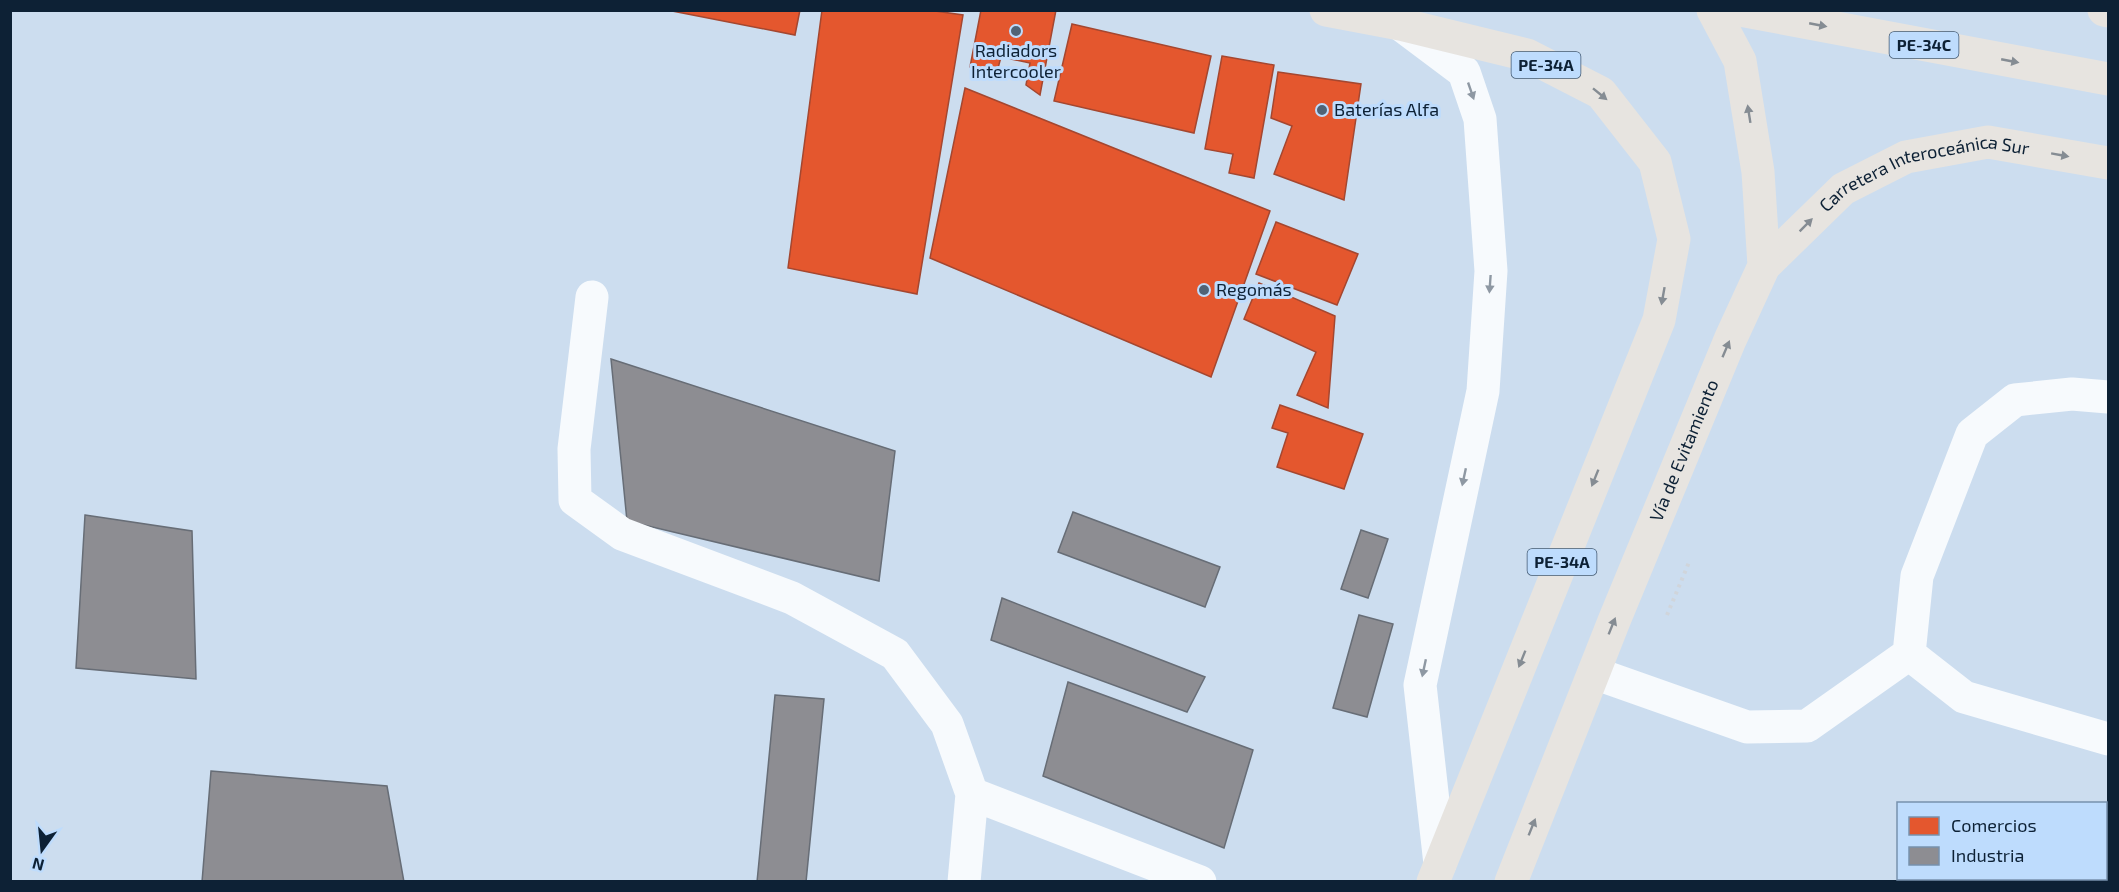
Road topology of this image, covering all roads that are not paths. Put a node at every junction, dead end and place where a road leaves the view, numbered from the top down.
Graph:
1 (1326, 10) edge
2 (1713, 10) edge
3 (1740, 10) edge
4 (2104, 10) edge
5 (2109, 11) edge
6 (1400, 24) junction
7 (2109, 79) edge
8 (2109, 163) edge
9 (1764, 266) junction
10 (592, 297) dead end
11 (2109, 397) edge
12 (1909, 654) junction
13 (1594, 673) junction
14 (2109, 739) edge
15 (972, 794) junction
16 (1436, 873) edge
17 (964, 882) edge
18 (1200, 882) edge
19 (1511, 882) edge

1 - 6 highway, PE-34A
9 -> 2 highway, Vía de Evitamiento
3 -> 7 highway, PE-34C
4 - 5 highway
6 -> 16 street
6 -> 16 highway, PE-34A
9 -> 8 highway, Carretera Interoceánica Sur
13 -> 9 highway, Vía de Evitamiento
10 - 15 street
11 - 12 street
12 - 13 street
12 - 14 street
19 -> 13 highway, Vía de Evitamiento
15 - 17 street
15 - 18 street

